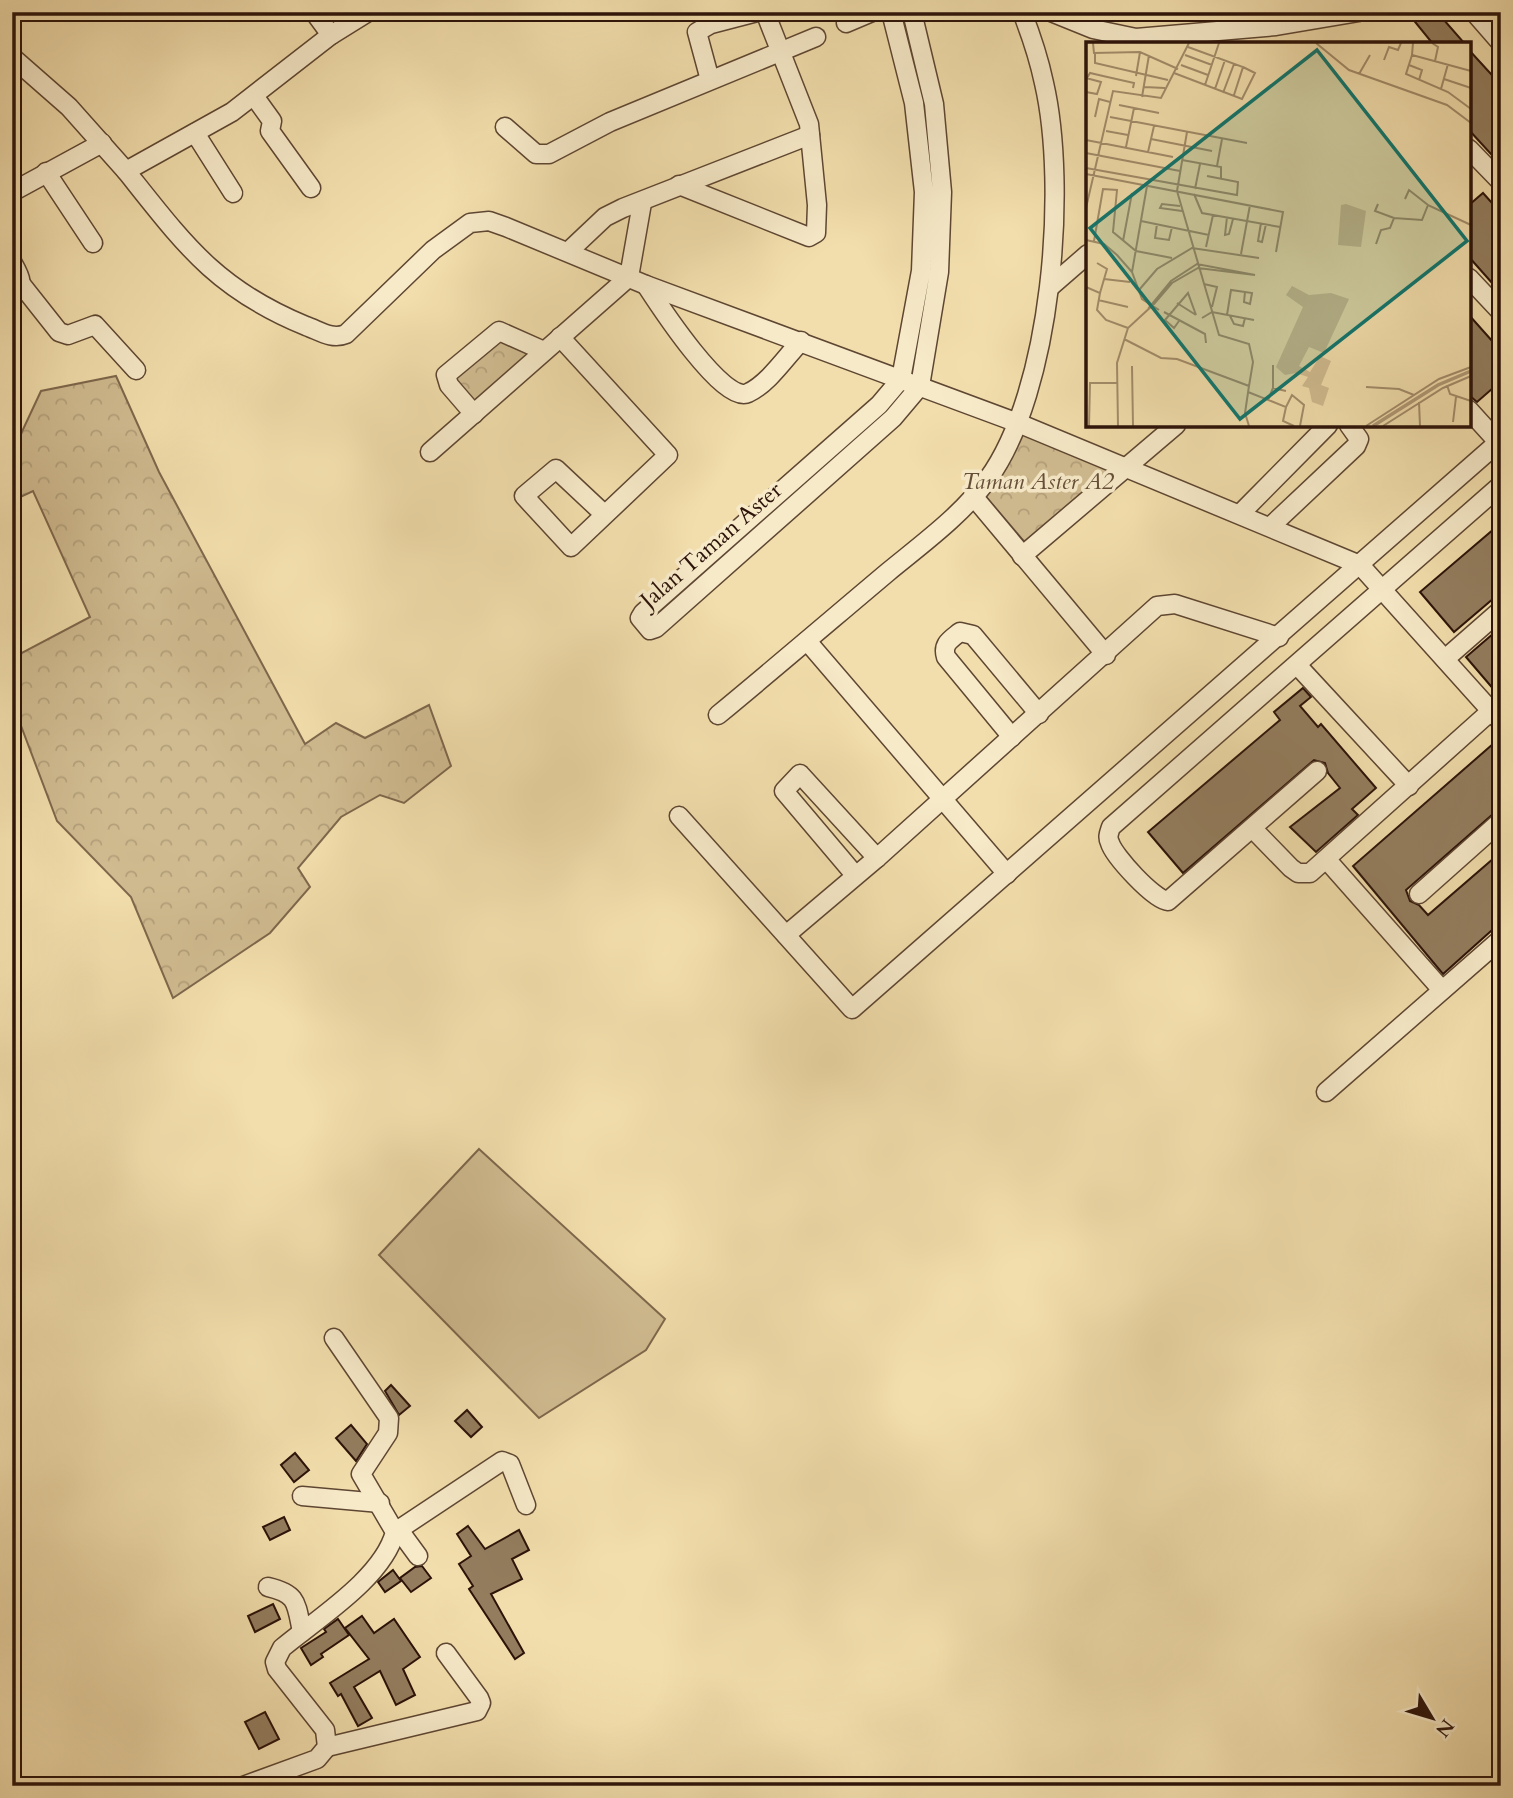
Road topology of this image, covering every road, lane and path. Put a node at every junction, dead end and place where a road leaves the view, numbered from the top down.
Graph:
1 (314, 12) edge
2 (368, 12) edge
3 (757, 12) edge
4 (765, 12) edge
5 (872, 12) edge
6 (891, 12) edge
7 (912, 12) edge
8 (1023, 12) edge
9 (1051, 12) edge
10 (1359, 12) edge
11 (1474, 12) edge
12 (846, 23) dead end
13 (331, 35) junction
14 (816, 37) dead end
15 (1180, 40) edge
16 (1138, 41) edge
17 (1501, 43) edge
18 (780, 54) junction
19 (12, 57) edge
20 (710, 80) junction
21 (254, 96) junction
22 (505, 127) dead end
23 (195, 133) junction
24 (810, 135) junction
25 (102, 143) junction
26 (1473, 161) edge
27 (126, 171) junction
28 (46, 172) junction
29 (1501, 183) edge
30 (680, 185) junction
31 (311, 188) dead end
32 (12, 192) edge
33 (233, 193) dead end
34 (642, 203) junction
35 (93, 243) dead end
36 (569, 251) junction
37 (1086, 256) edge
38 (12, 262) edge
39 (629, 277) junction
40 (1471, 280) edge
41 (646, 285) junction
42 (1050, 287) junction
43 (17, 290) edge
44 (1501, 312) edge
45 (560, 337) junction
46 (801, 341) junction
47 (544, 351) junction
48 (136, 370) dead end
49 (901, 379) junction
50 (920, 386) junction
51 (1471, 412) edge
52 (474, 414) junction
53 (1018, 423) junction
54 (1174, 427) edge
55 (1326, 427) edge
56 (1351, 427) edge
57 (1500, 441) edge
58 (430, 452) dead end
59 (1128, 467) junction
60 (1501, 485) edge
61 (973, 496) junction
62 (1241, 513) junction
63 (604, 514) junction
64 (1271, 526) junction
65 (1022, 556) junction
66 (1360, 565) junction
67 (1382, 588) junction
68 (1501, 610) edge
69 (1279, 637) junction
70 (807, 641) junction
71 (1105, 655) junction
72 (1445, 659) junction
73 (1297, 665) junction
74 (1038, 714) junction
75 (718, 715) dead end
76 (1496, 717) edge
77 (1012, 737) junction
78 (1317, 771) dead end
79 (1409, 786) junction
80 (943, 798) junction
81 (680, 816) dead end
82 (1501, 821) edge
83 (1253, 829) junction
84 (877, 858) junction
85 (1327, 860) junction
86 (1007, 874) junction
87 (855, 875) junction
88 (1419, 894) dead end
89 (786, 935) junction
90 (1501, 939) edge
91 (1442, 990) junction
92 (1326, 1091) dead end
93 (334, 1338) dead end
94 (302, 1496) dead end
95 (380, 1503) junction
96 (526, 1505) dead end
97 (397, 1531) junction
98 (418, 1556) dead end
99 (268, 1587) dead end
100 (302, 1632) junction
101 (446, 1653) dead end
102 (327, 1747) junction
103 (243, 1786) edge

1 - 13 street
2 - 13 street
3 - 20 street
4 - 18 street
5 - 12 street
6 - 49 street, Jalan Taman Aster
7 - 50 street
8 - 42 street
9 - 16 street
10 - 15 street
11 - 17 street
13 - 21 street
14 - 18 street
15 - 16 street
18 - 20 street
18 - 24 street
19 - 25 street
20 - 22 street
21 - 23 street
21 - 31 street
23 - 27 street
23 - 33 street
24 - 30 street
24 - 30 street
25 - 27 street
25 - 28 street
26 - 29 street
27 - 36 street
28 - 32 street
28 - 35 street
30 - 34 street
34 - 36 street
34 - 39 street
36 - 39 street
37 - 42 street
38 - 43 street
39 - 41 street
39 - 45 street
40 - 44 street
41 - 46 street
41 - 46 street
42 - 53 street
43 - 48 street
45 - 47 street
45 - 63 street
46 - 49 street
47 - 52 street
47 - 52 street
49 - 50 street
49 - 50 street, Jalan Taman Aster
50 - 53 street
51 - 57 street
52 - 58 street
53 - 59 street
53 - 61 street
54 - 59 street
55 - 62 street
56 - 64 street
57 - 66 street
59 - 62 street
59 - 65 street
60 - 67 street
61 - 65 street
61 - 70 street
62 - 64 street
63 - 63 street
64 - 66 street
65 - 71 street
66 - 67 street
66 - 69 street
67 - 72 street
67 - 73 street
68 - 72 street
69 - 71 street
69 - 86 street
70 - 75 street
70 - 80 street
71 - 74 street
72 - 76 street
73 - 79 street
73 - 83 street
74 - 77 street
74 - 77 street
76 - 79 street
77 - 80 street
78 - 83 street
79 - 85 street
80 - 84 street
80 - 86 street
81 - 89 street
82 - 88 street
83 - 85 street
84 - 87 street
84 - 87 street
85 - 91 street
86 - 89 street
87 - 89 street
90 - 91 street
91 - 92 street
93 - 95 street
94 - 95 street
95 - 97 street
96 - 97 street
97 - 98 street
97 - 100 street
99 - 100 street
100 - 102 street
101 - 102 street
102 - 103 street

